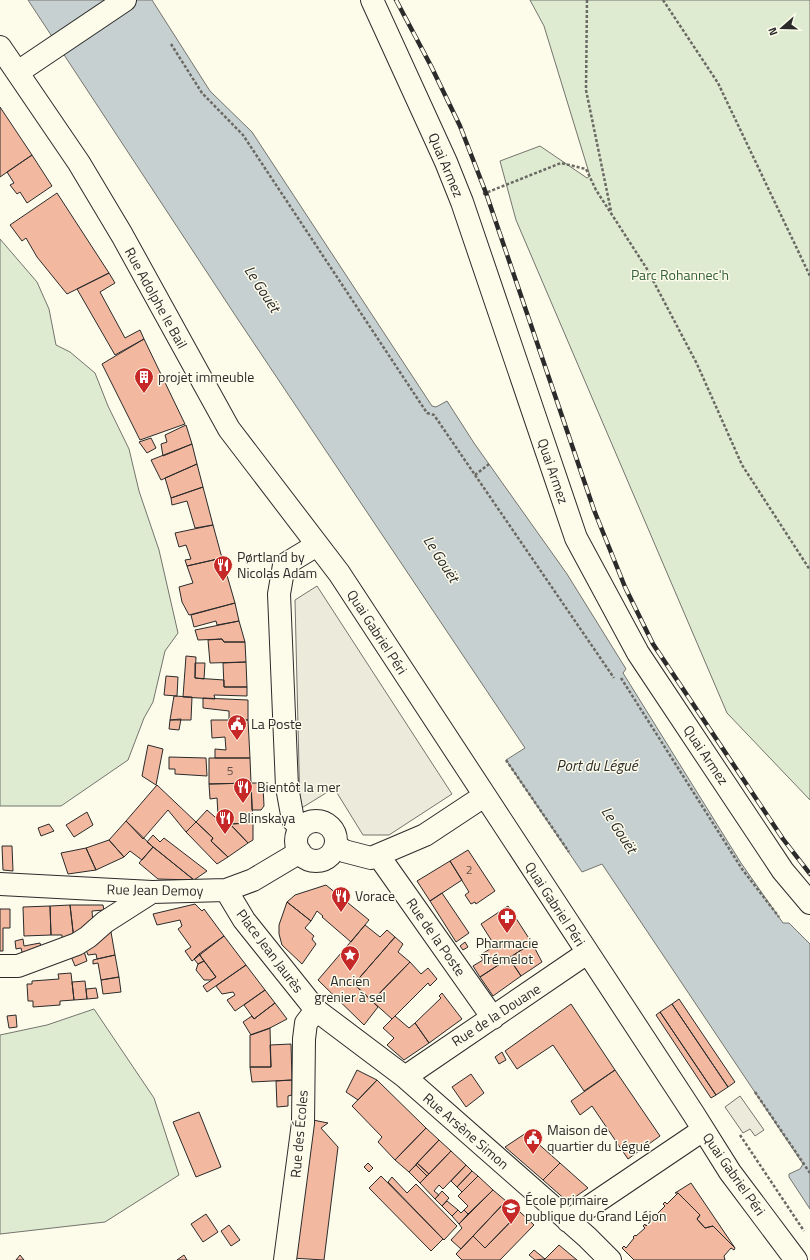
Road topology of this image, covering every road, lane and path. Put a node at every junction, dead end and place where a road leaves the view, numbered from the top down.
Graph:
1 (125, 0) edge
2 (372, 0) edge
3 (587, 0) edge
4 (663, 0) edge
5 (171, 44) dead end
6 (0, 47) edge
7 (18, 72) junction
8 (462, 202) junction
9 (611, 212) junction
10 (810, 276) edge
11 (489, 464) dead end
12 (475, 475) junction
13 (317, 545) junction
14 (810, 570) edge
15 (614, 678) dead end
16 (621, 678) dead end
17 (506, 760) dead end
18 (484, 796) junction
19 (301, 828) junction
20 (336, 845) junction
21 (300, 852) junction
22 (569, 852) dead end
23 (378, 855) junction
24 (0, 884) edge
25 (226, 890) junction
26 (152, 892) junction
27 (810, 903) edge
28 (779, 918) dead end
29 (587, 953) junction
30 (0, 966) edge
31 (316, 1010) junction
32 (493, 1018) junction
33 (406, 1077) junction
34 (754, 1092) dead end
35 (703, 1130) junction
36 (740, 1135) dead end
37 (810, 1173) edge
38 (568, 1221) junction
39 (806, 1233) dead end
40 (284, 1260) edge
41 (610, 1260) edge
42 (796, 1260) edge

1 - 7 street
2 - 8 street, Quai Armez
3 - 9 path
4 - 10 path
5 - 12 path
6 - 7 street, Rue Adolphe le Bail
7 - 13 street, Rue Adolphe le Bail
8 - 9 path
8 - 27 street, Quai Armez
9 - 14 path
11 - 12 path
12 - 15 path
13 - 18 street, Quai Gabriel Péri
13 - 19 street
16 - 28 path
17 - 22 path
18 - 23 street
18 - 29 street, Quai Gabriel Péri
19 - 20 street
19 - 21 street
20 - 21 street
20 - 23 street
21 - 25 street, Rue Jean Demoy
23 - 32 street, Rue de la Poste
24 - 26 street, Rue Jean Demoy
25 - 26 street, Rue Jean Demoy
25 - 31 street, Place Jean Jaurès
26 - 30 street
29 - 32 street, Rue de la Douane
29 - 35 street, Quai Gabriel Péri
31 - 33 street, Rue Arsène Simon
31 - 40 street, Rue des Écoles
32 - 33 street, Rue de la Douane
33 - 38 street, Rue Arsène Simon
34 - 37 path
35 - 38 street
35 - 42 street, Quai Gabriel Péri
36 - 39 path
38 - 41 street, Rue Arsène Simon

